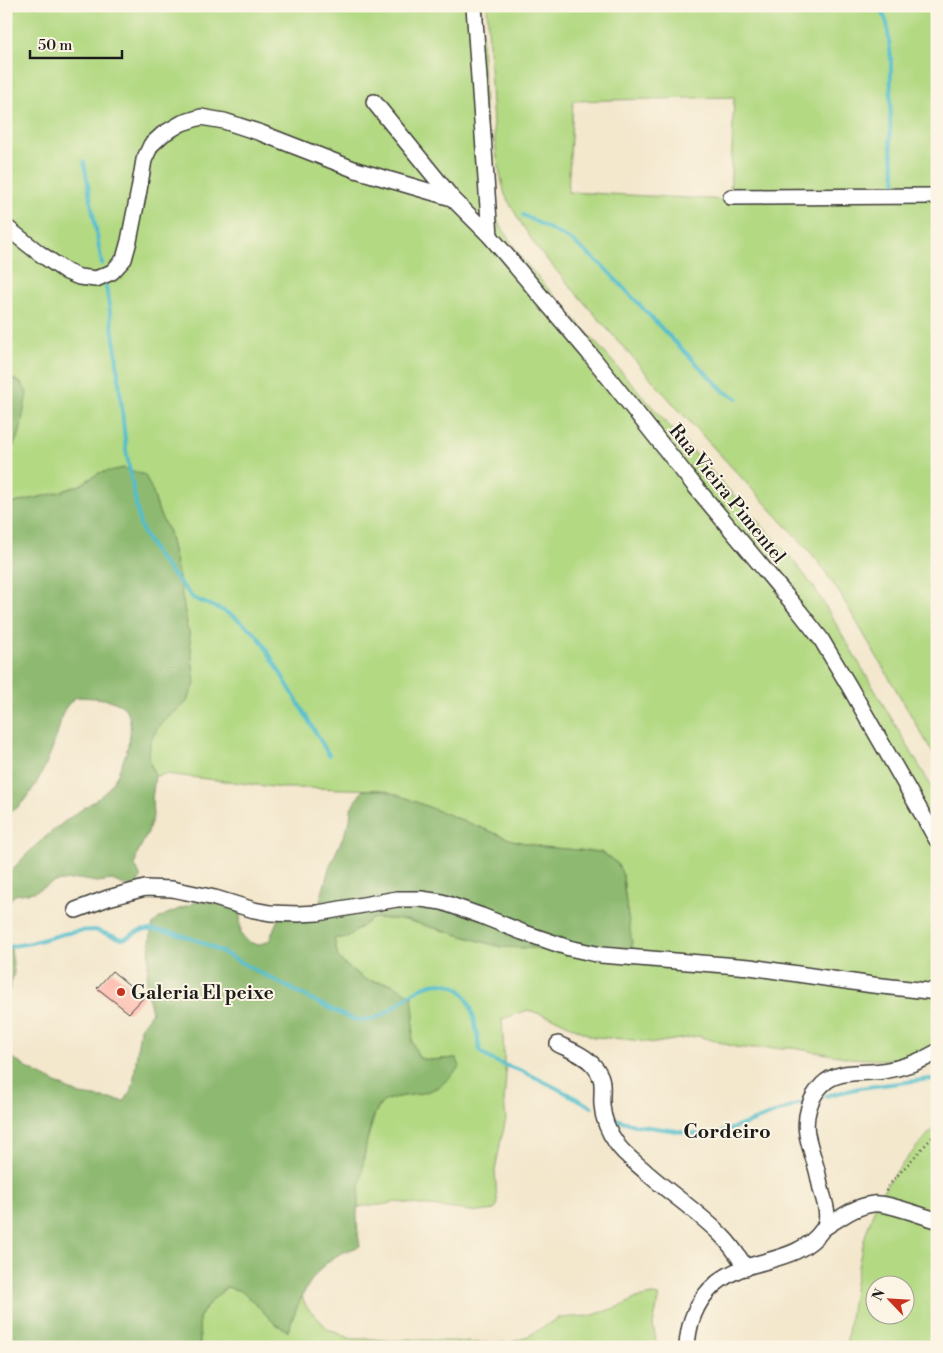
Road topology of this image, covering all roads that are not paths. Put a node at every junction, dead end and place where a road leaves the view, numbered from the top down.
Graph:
1 (474, 6) edge
2 (374, 102) dead end
3 (937, 196) edge
4 (731, 197) dead end
5 (452, 198) junction
6 (6, 227) edge
7 (490, 236) junction
8 (937, 840) edge
9 (76, 910) dead end
10 (937, 992) edge
11 (558, 1044) dead end
12 (937, 1052) edge
13 (937, 1220) edge
14 (824, 1228) junction
15 (746, 1268) junction
16 (686, 1347) edge

1 - 7 street
2 - 5 street, Rua Vieira Pimentel
3 - 4 street
5 - 6 street
5 - 7 street, Rua Vieira Pimentel
7 - 8 street, Rua Vieira Pimentel
9 - 10 street
11 - 15 street
12 - 14 street
13 - 14 street
14 - 15 street
15 - 16 street

